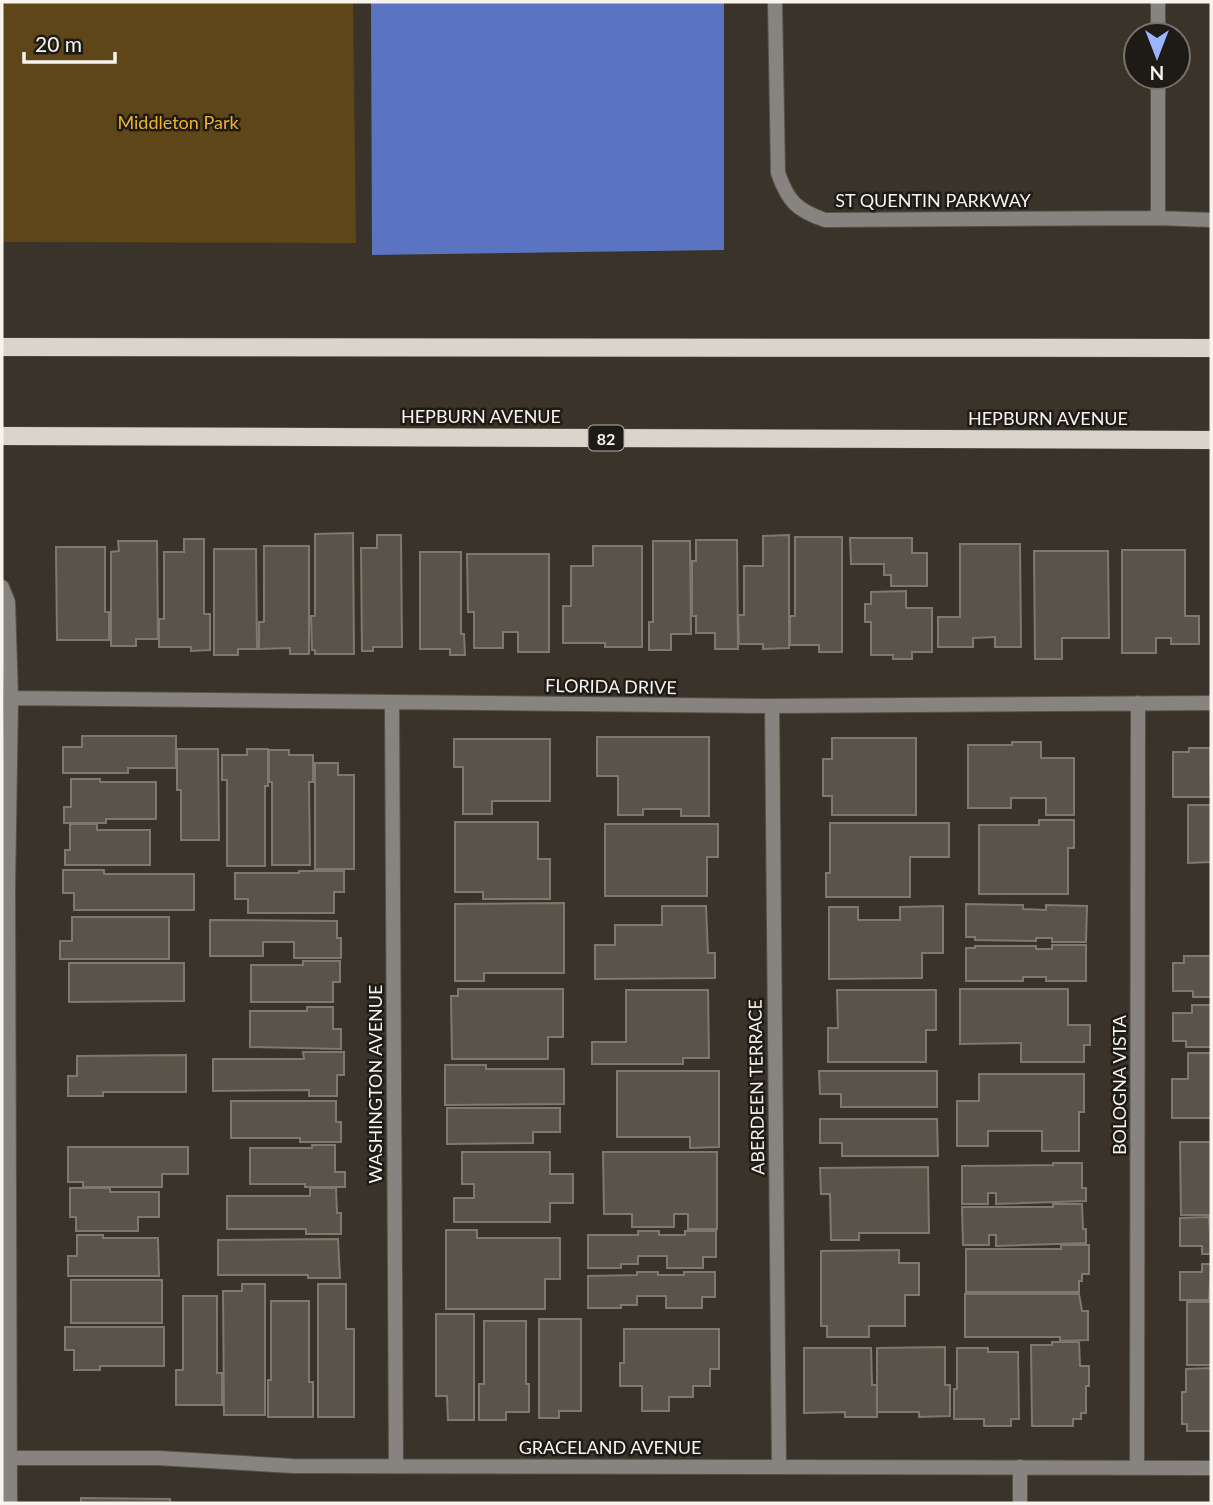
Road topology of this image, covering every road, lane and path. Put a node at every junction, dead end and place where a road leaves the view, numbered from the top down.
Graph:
1 (775, 2) edge
2 (1158, 2) edge
3 (1158, 21) edge
4 (1158, 91) edge
5 (1158, 218) junction
6 (1211, 220) edge
7 (2, 347) edge
8 (1211, 348) edge
9 (2, 436) edge
10 (1211, 440) edge
11 (2, 587) edge
12 (10, 698) junction
13 (391, 703) junction
14 (1138, 703) junction
15 (1211, 703) edge
16 (772, 706) junction
17 (5, 889) edge
18 (6, 1459) edge
19 (396, 1466) junction
20 (779, 1467) junction
21 (1020, 1467) junction
22 (1137, 1468) junction
23 (1211, 1468) edge
24 (10, 1503) edge
25 (1020, 1503) edge

1 - 5 street, ST QUENTIN PARKWAY
2 - 3 street
4 - 5 street
5 - 6 street, ST QUENTIN PARKWAY
7 - 8 main road
9 - 10 main road, HEPBURN AVENUE / 82
11 - 12 street
12 - 13 street, FLORIDA DRIVE
12 - 17 street
13 - 16 street, FLORIDA DRIVE
13 - 19 street, WASHINGTON AVENUE
14 - 15 street, FLORIDA DRIVE
14 - 16 street, FLORIDA DRIVE
14 - 22 street, BOLOGNA VISTA
16 - 20 street, ABERDEEN TERRACE
17 - 18 street
18 - 19 street, GRACELAND AVENUE
18 - 24 street
19 - 20 street, GRACELAND AVENUE
20 - 21 street, GRACELAND AVENUE
21 - 22 street, GRACELAND AVENUE
21 - 25 street
22 - 23 street, GRACELAND AVENUE

